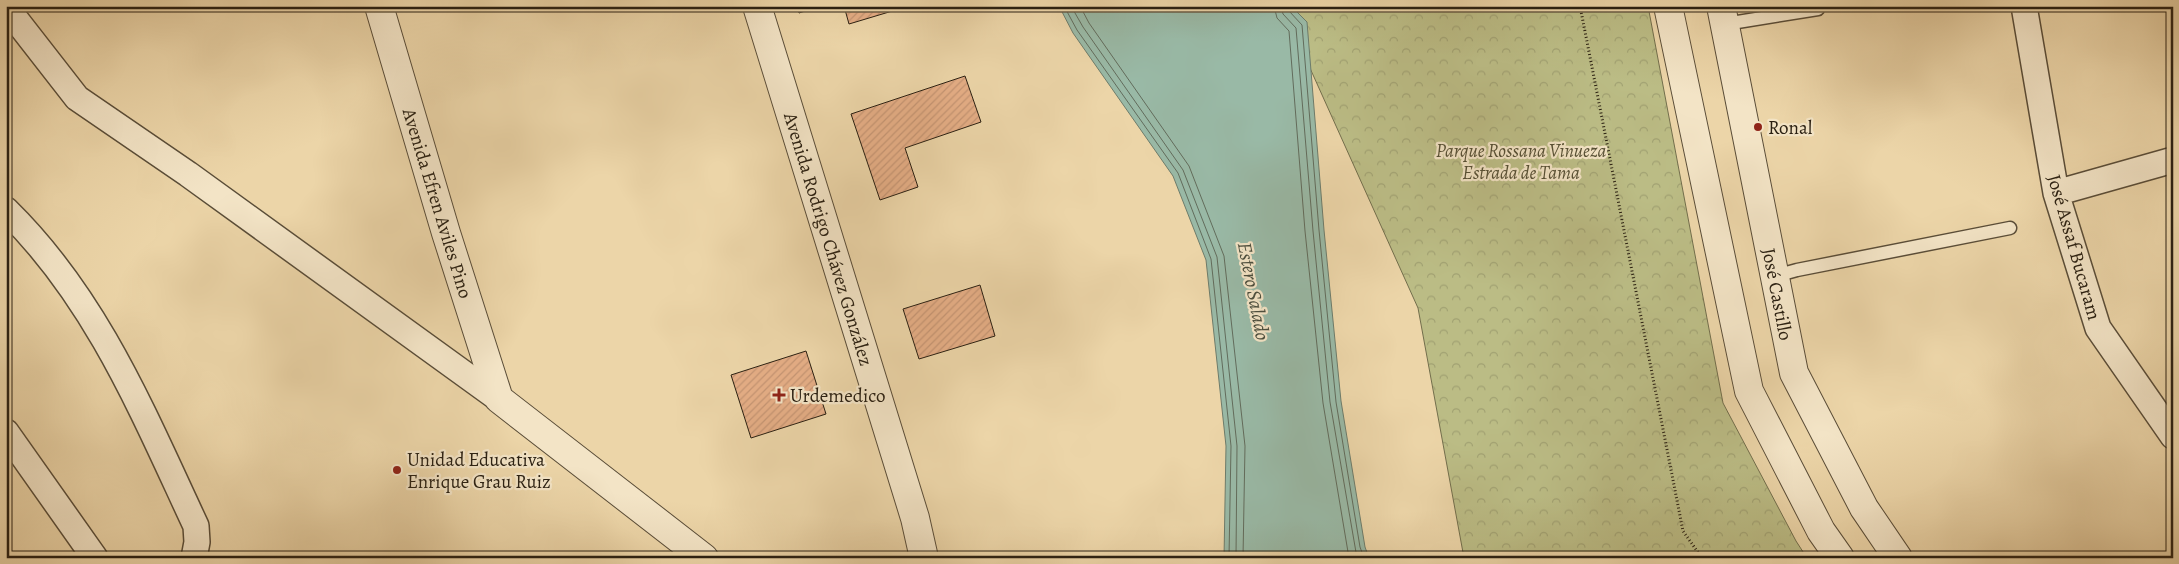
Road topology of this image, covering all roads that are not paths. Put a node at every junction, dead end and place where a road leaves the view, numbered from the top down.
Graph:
1 (8, 6) edge
2 (379, 6) edge
3 (757, 6) edge
4 (1668, 6) edge
5 (2024, 6) edge
6 (1818, 9) dead end
7 (1723, 15) edge
8 (2173, 160) edge
9 (2056, 193) junction
10 (6, 210) edge
11 (2010, 228) dead end
12 (1775, 276) junction
13 (499, 399) junction
14 (6, 432) edge
15 (2173, 436) edge
16 (95, 558) edge
17 (194, 558) edge
18 (704, 558) edge
19 (924, 558) edge
20 (1840, 558) edge
21 (1898, 558) edge

1 - 13 street
2 - 13 street, Avenida Efren Aviles Pino
3 - 19 street, Avenida Rodrigo Chávez González
4 - 20 street
5 - 9 street, José Assaf Bucaram
6 - 7 lane
7 - 12 street, José Castillo
8 - 9 street
9 - 15 street, José Assaf Bucaram
10 - 17 street
11 - 12 lane
12 - 21 street, José Castillo
13 - 18 street
14 - 16 street

